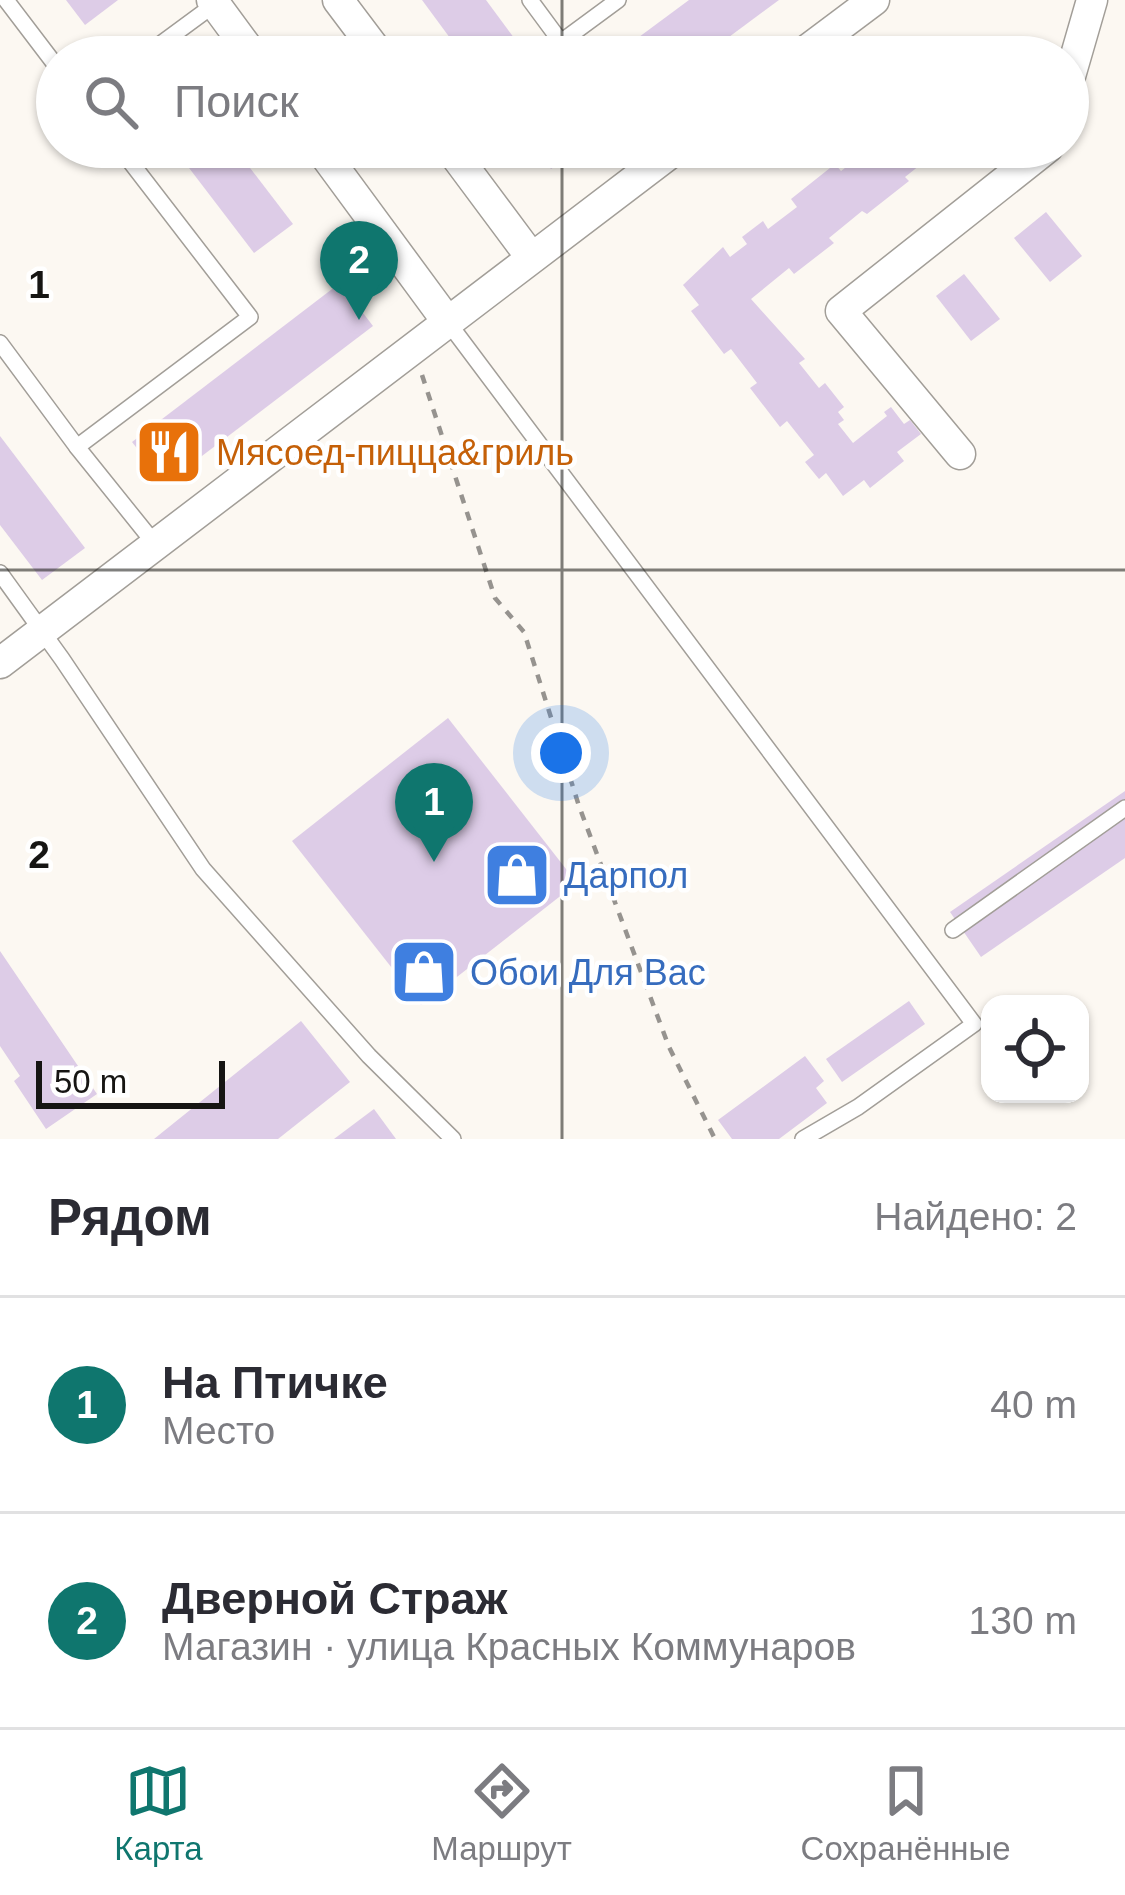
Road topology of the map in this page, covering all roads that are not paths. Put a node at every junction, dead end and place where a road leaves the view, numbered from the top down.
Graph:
1 (6, 0) edge
2 (338, 0) edge
3 (530, 0) edge
4 (618, 0) edge
5 (1092, 0) edge
6 (871, 1) edge
7 (213, 2) edge
8 (170, 36) edge
9 (238, 36) edge
10 (365, 36) edge
11 (557, 36) edge
12 (569, 36) edge
13 (825, 36) edge
14 (1082, 36) edge
15 (36, 39) edge
16 (135, 168) edge
17 (335, 168) edge
18 (465, 168) edge
19 (650, 168) edge
20 (1021, 168) edge
21 (531, 257) junction
22 (447, 321) junction
23 (0, 343) edge
24 (77, 447) junction
25 (960, 454) dead end
26 (155, 544) junction
27 (0, 573) edge
28 (43, 630) junction
29 (0, 663) edge
30 (1125, 808) edge
31 (953, 930) dead end
32 (453, 1139) edge
33 (803, 1139) edge

1 - 15 lane
2 - 10 street
3 - 11 lane
4 - 12 lane
5 - 14 street
6 - 13 street
7 - 8 lane
7 - 9 street
16 - 24 lane
17 - 22 street
18 - 21 street
19 - 21 street
20 - 25 street
21 - 22 street
22 - 26 street
22 - 33 lane
23 - 24 lane
24 - 26 lane
26 - 28 street
27 - 28 lane
28 - 29 street
28 - 32 lane
30 - 31 lane

